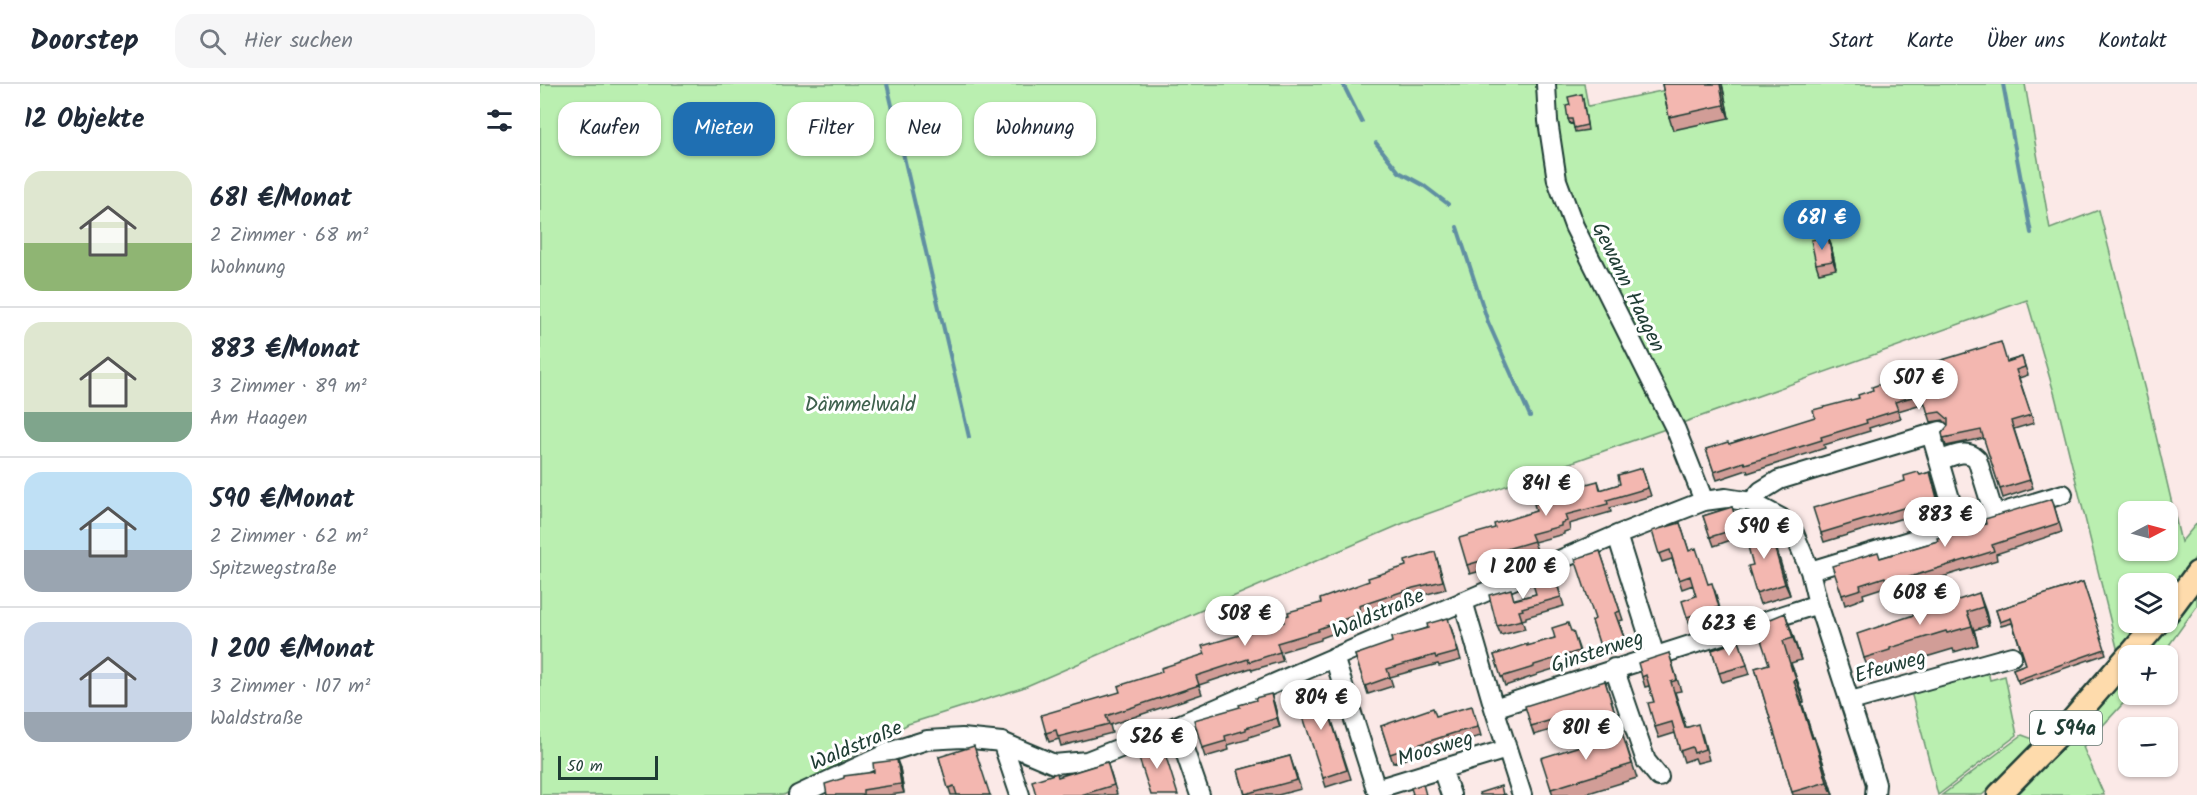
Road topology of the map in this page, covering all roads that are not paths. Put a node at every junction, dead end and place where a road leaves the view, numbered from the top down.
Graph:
1 (1546, 84) edge
2 (1939, 460) junction
3 (2063, 494) dead end
4 (1704, 501) junction
5 (1751, 502) junction
6 (1994, 514) junction
7 (1958, 526) junction
8 (1617, 535) junction
9 (1810, 572) junction
10 (2197, 573) edge
11 (2178, 599) edge
12 (1463, 601) junction
13 (1818, 604) junction
14 (2149, 633) edge
15 (2138, 645) edge
16 (1654, 656) junction
17 (2012, 656) dead end
18 (1334, 657) junction
19 (1614, 668) junction
20 (2118, 668) edge
21 (1851, 701) junction
22 (1494, 708) junction
23 (1176, 726) junction
24 (1002, 742) junction
25 (1507, 749) junction
26 (1442, 769) junction
27 (1659, 777) dead end
28 (798, 795) edge
29 (1020, 795) edge
30 (1200, 795) edge
31 (1451, 795) edge
32 (1522, 795) edge
33 (1875, 795) edge
34 (1999, 795) edge

1 - 4 street, Gewann Haagen
2 - 5 street
2 - 6 street
2 - 7 street
3 - 6 street
4 - 5 street, Waldstraße
4 - 8 street, Waldstraße
5 - 9 street
6 - 7 street
7 - 9 street
8 - 12 street, Waldstraße
8 - 16 street
9 - 13 street
10 - 11 main road
12 - 18 street, Waldstraße
12 - 22 street
13 - 16 street, Ginsterweg
13 - 21 street
14 - 15 main road, L 594a
16 - 19 street, Ginsterweg
17 - 21 street, Efeuweg
18 - 23 street, Waldstraße
18 - 26 street, Moosweg
19 - 22 street, Ginsterweg
19 - 27 street
20 - 34 main road, L 594a
21 - 33 street
22 - 25 street
23 - 24 street, Waldstraße
23 - 30 street
24 - 28 street, Waldstraße
24 - 29 street
25 - 26 street, Moosweg
25 - 32 street
26 - 31 street

